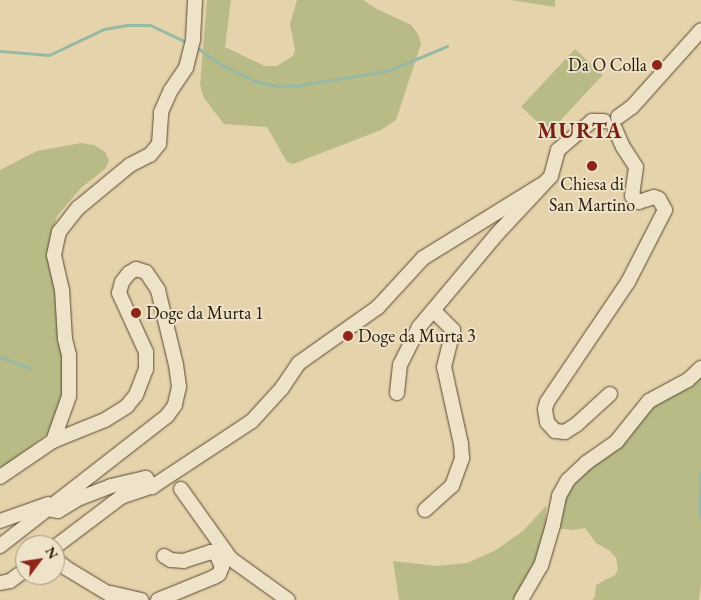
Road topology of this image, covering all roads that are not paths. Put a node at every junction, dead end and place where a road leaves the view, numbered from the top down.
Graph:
1 (194, 0) edge
2 (701, 30) edge
3 (612, 122) junction
4 (541, 185) junction
5 (433, 310) junction
6 (701, 368) edge
7 (397, 393) dead end
8 (610, 394) dead end
9 (53, 441) junction
10 (0, 478) edge
11 (152, 487) junction
12 (181, 489) dead end
13 (51, 506) junction
14 (425, 510) dead end
15 (0, 521) edge
16 (65, 540) edge
17 (0, 546) edge
18 (164, 556) dead end
19 (65, 567) edge
20 (15, 577) edge
21 (0, 583) edge
22 (113, 596) edge
23 (141, 600) edge
24 (158, 600) edge
25 (288, 600) edge
26 (521, 600) edge

1 - 9 street
2 - 3 street
3 - 4 street
3 - 8 street
4 - 5 street
4 - 11 street
5 - 7 street
5 - 14 street
6 - 26 street
9 - 10 street
9 - 13 street
11 - 13 street
11 - 16 street
12 - 25 street
13 - 15 street
13 - 17 street
18 - 24 street
19 - 22 street
20 - 21 street
22 - 23 street

